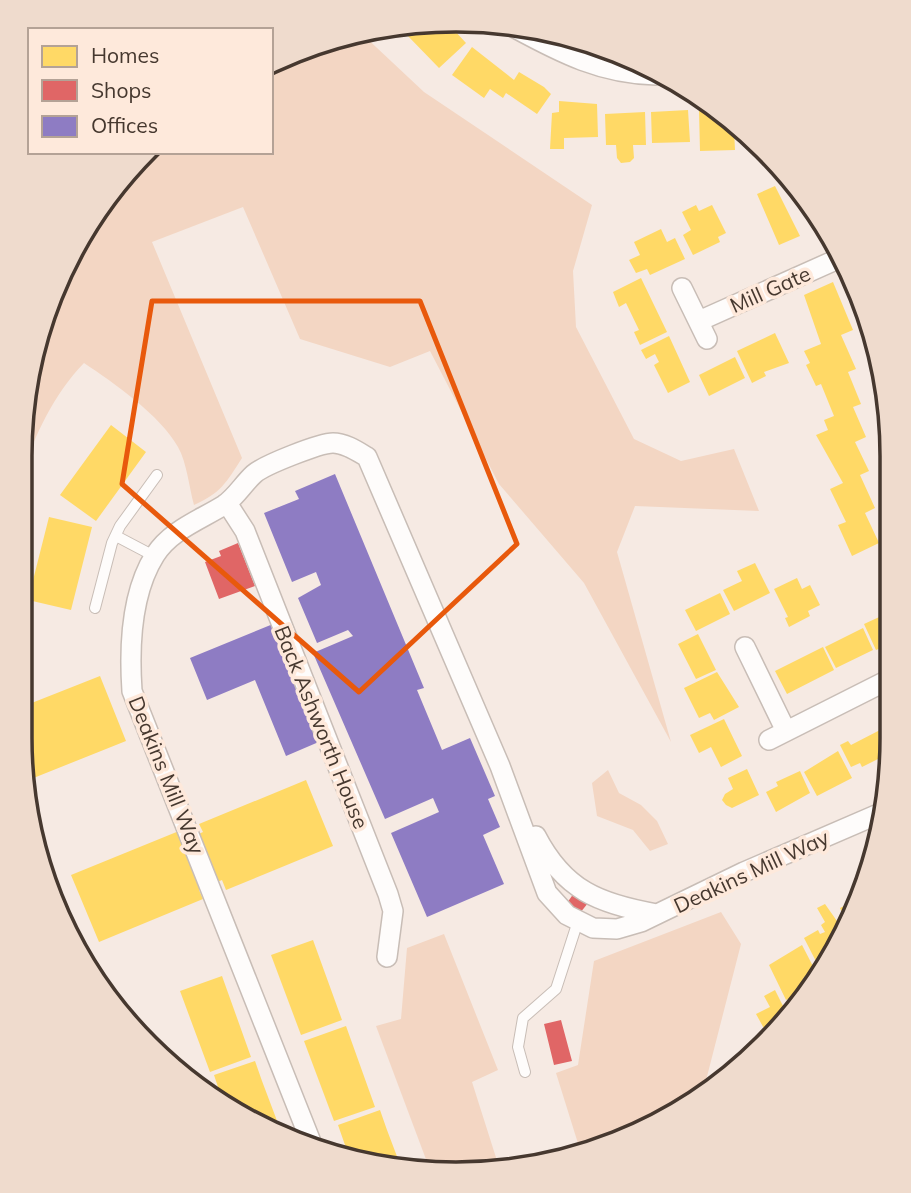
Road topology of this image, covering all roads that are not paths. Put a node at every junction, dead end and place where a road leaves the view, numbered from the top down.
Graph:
1 (539, 40) edge
2 (641, 74) edge
3 (832, 261) edge
4 (682, 288) dead end
5 (699, 321) junction
6 (707, 339) dead end
7 (157, 475) dead end
8 (227, 503) junction
9 (116, 536) junction
10 (154, 556) junction
11 (95, 608) dead end
12 (753, 656) dead end
13 (880, 684) edge
14 (500, 766) junction
15 (872, 817) edge
16 (658, 915) junction
17 (578, 921) junction
18 (387, 957) dead end
19 (525, 1072) dead end
20 (308, 1135) edge

1 - 2 street
3 - 5 street, Mill Gate
4 - 5 street
5 - 6 street
7 - 9 lane
8 - 10 street, Deakins Mill Way
8 - 14 street, Deakins Mill Way
8 - 18 street, Back Ashworth House
9 - 10 lane
9 - 11 lane
10 - 20 street, Deakins Mill Way
12 - 13 street
14 - 16 street, Deakins Mill Way
14 - 17 street, Deakins Mill Way
15 - 16 street, Deakins Mill Way
16 - 17 street, Deakins Mill Way
17 - 19 lane

